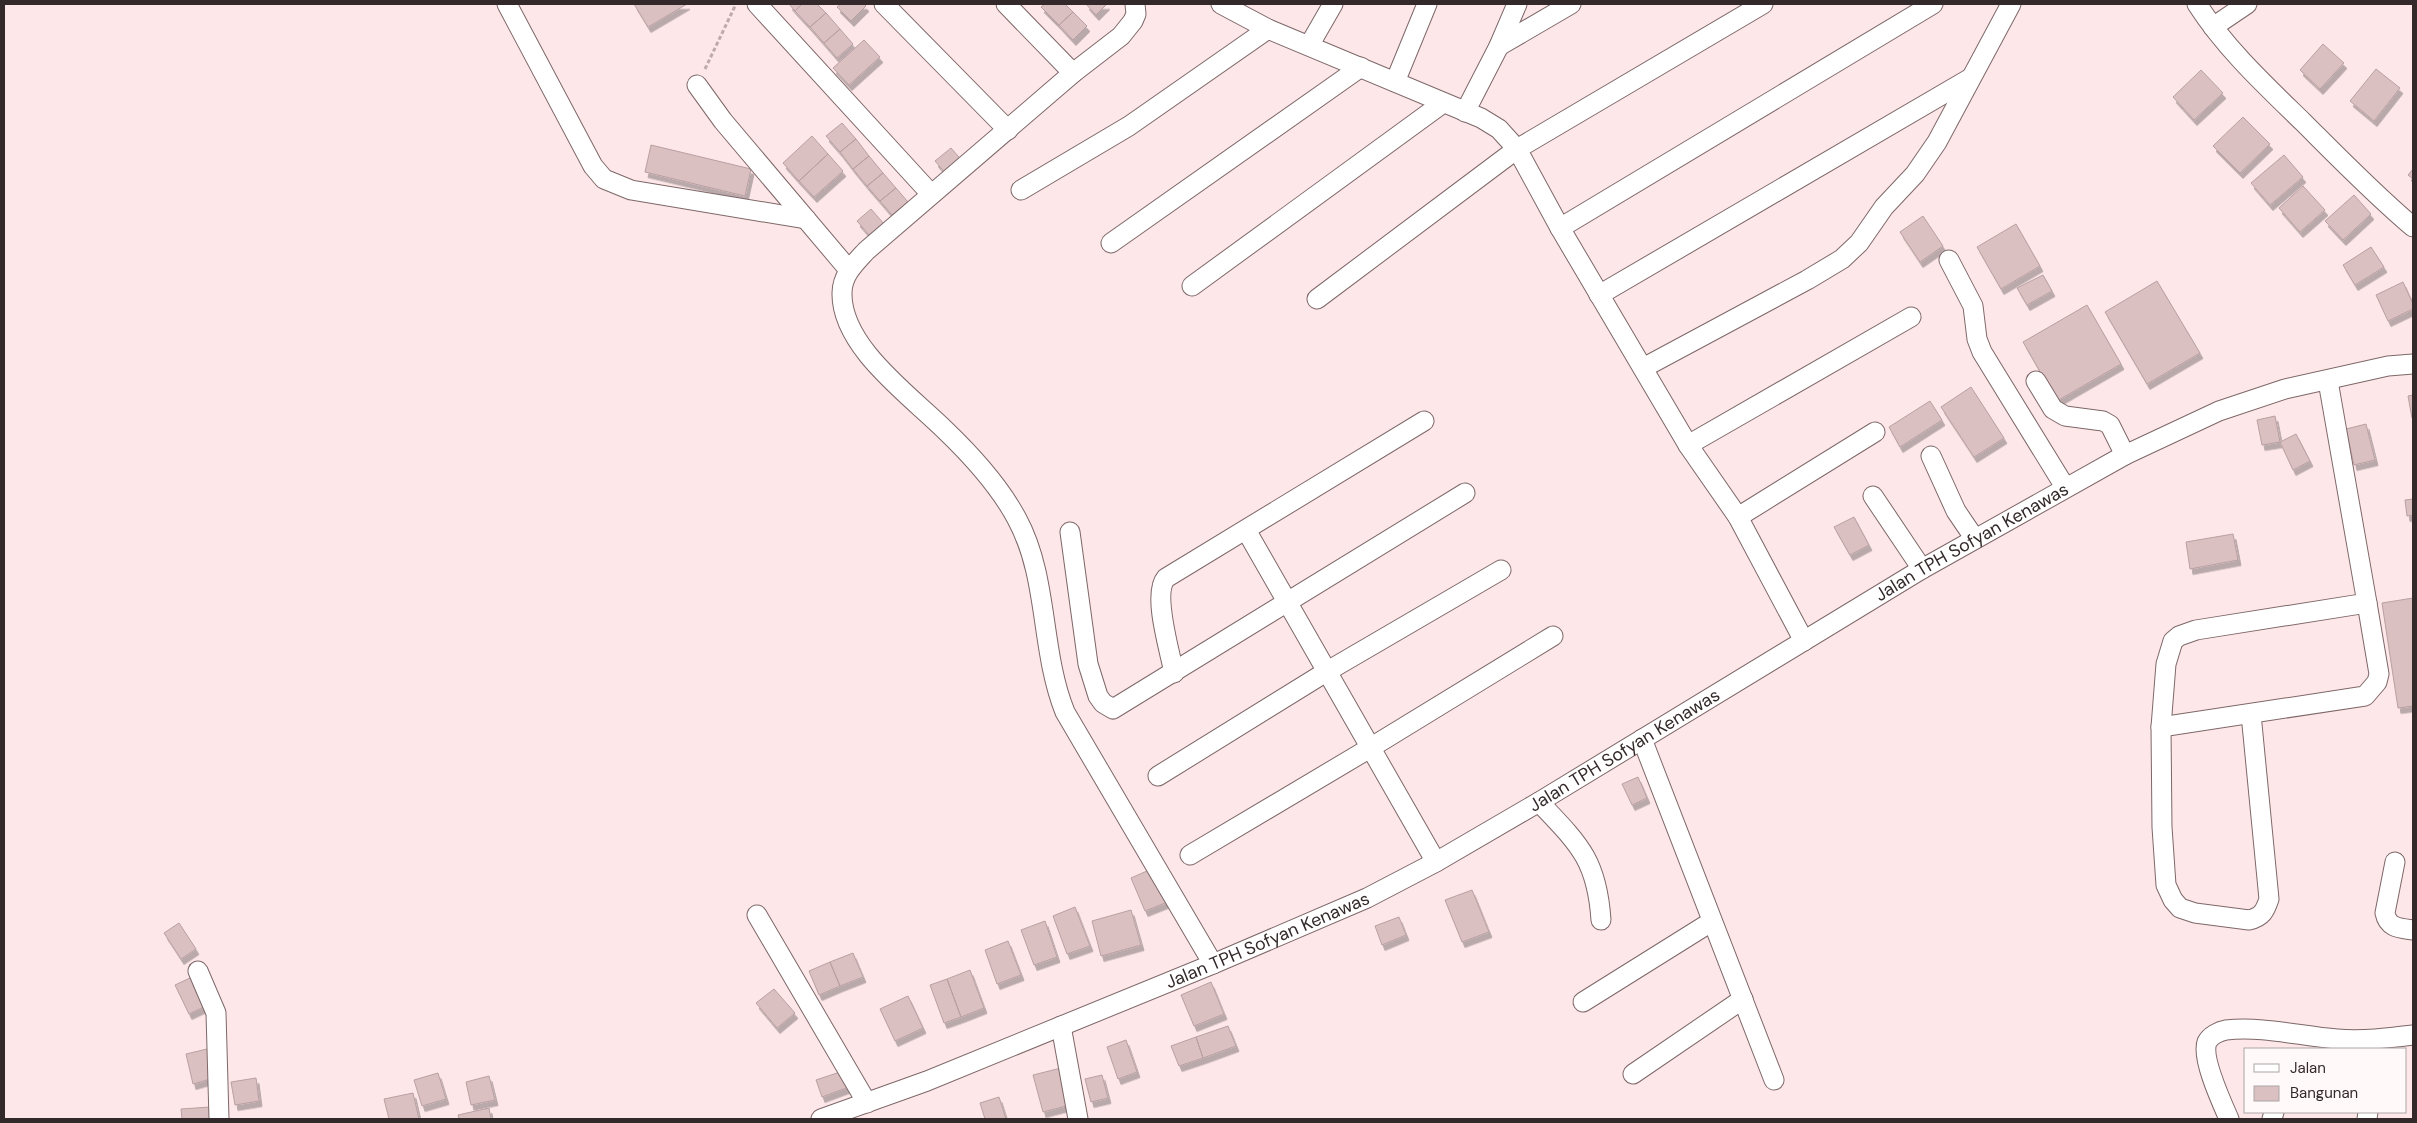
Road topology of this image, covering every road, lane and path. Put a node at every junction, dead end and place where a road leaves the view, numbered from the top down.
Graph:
1 (507, 4) edge
2 (736, 4) edge
3 (757, 4) edge
4 (884, 4) edge
5 (1006, 4) edge
6 (1135, 4) edge
7 (1221, 4) edge
8 (1333, 4) edge
9 (1427, 4) edge
10 (1517, 4) edge
11 (1571, 4) edge
12 (1763, 4) edge
13 (1933, 4) edge
14 (2011, 4) edge
15 (2197, 4) edge
16 (2247, 4) edge
17 (2213, 28) junction
18 (1268, 29) junction
19 (1310, 44) junction
20 (1499, 46) junction
21 (1361, 67) junction
22 (1073, 73) junction
23 (1969, 79) junction
24 (1395, 82) junction
25 (697, 85) joint
26 (1443, 103) junction
27 (1466, 112) junction
28 (1008, 130) junction
29 (1517, 149) junction
30 (1021, 190) dead end
31 (931, 194) junction
32 (806, 219) junction
33 (2413, 227) edge
34 (1560, 228) junction
35 (1111, 243) dead end
36 (1949, 260) dead end
37 (849, 270) junction
38 (1192, 286) dead end
39 (1599, 294) junction
40 (1318, 300) dead end
41 (1911, 317) dead end
42 (2413, 364) edge
43 (1643, 368) junction
44 (2036, 381) dead end
45 (2328, 381) junction
46 (1424, 422) dead end
47 (1875, 432) dead end
48 (1688, 445) junction
49 (2125, 455) junction
50 (1931, 456) dead end
51 (2066, 487) junction
52 (1465, 493) dead end
53 (1873, 496) dead end
54 (1738, 517) junction
55 (1246, 530) junction
56 (1070, 532) dead end
57 (1975, 538) junction
58 (1922, 569) junction
59 (1501, 570) dead end
60 (1286, 602) junction
61 (2367, 603) junction
62 (1552, 636) dead end
63 (1804, 641) junction
64 (1326, 672) junction
65 (1174, 673) junction
66 (2251, 714) junction
67 (2161, 727) junction
68 (1642, 739) junction
69 (1370, 748) junction
70 (1158, 776) dead end
71 (1539, 802) junction
72 (1190, 855) dead end
73 (1436, 862) junction
74 (2395, 862) dead end
75 (757, 915) dead end
76 (1601, 920) dead end
77 (1712, 922) junction
78 (2413, 930) edge
79 (1213, 964) junction
80 (198, 971) dead end
81 (1743, 999) junction
82 (1583, 1002) dead end
83 (1061, 1026) junction
84 (2413, 1035) edge
85 (2295, 1042) edge
86 (2378, 1044) edge
87 (1633, 1074) dead end
88 (1774, 1080) dead end
89 (867, 1103) junction
90 (219, 1119) edge
91 (821, 1119) edge
92 (1078, 1119) edge
93 (2228, 1119) edge

1 - 32 street
2 - 25 path
3 - 31 street
4 - 28 street
5 - 22 street
6 - 22 street
7 - 18 street
8 - 19 street
9 - 24 street
10 - 20 street
11 - 20 street
12 - 29 street
13 - 34 street
14 - 23 street
15 - 17 street
16 - 17 street
17 - 33 street
18 - 19 street
18 - 30 street
19 - 21 street
20 - 27 street
21 - 24 street
21 - 35 street
22 - 28 street
23 - 39 street
23 - 43 street
24 - 26 street
25 - 32 street
26 - 27 street
26 - 38 street
27 - 29 street
28 - 31 street
29 - 34 street
29 - 40 street
31 - 37 street
32 - 37 street
34 - 39 street
36 - 51 street
37 - 79 street
39 - 43 street
41 - 48 street
42 - 45 street, Jalan TPH Sofyan Kenawas
43 - 48 street
44 - 49 street
45 - 49 street, Jalan TPH Sofyan Kenawas
45 - 61 street
46 - 55 street
47 - 54 street
48 - 54 street
49 - 51 street, Jalan TPH Sofyan Kenawas
50 - 57 street
51 - 57 street, Jalan TPH Sofyan Kenawas
52 - 60 street
53 - 58 street
54 - 63 street
55 - 60 street
55 - 65 street
56 - 65 street
57 - 58 street, Jalan TPH Sofyan Kenawas
58 - 63 street, Jalan TPH Sofyan Kenawas
59 - 64 street
60 - 64 street
60 - 65 street
61 - 66 street
61 - 67 street
62 - 69 street
63 - 68 street, Jalan TPH Sofyan Kenawas
64 - 69 street
64 - 70 street
66 - 67 street
66 - 67 street
68 - 71 street, Jalan TPH Sofyan Kenawas
68 - 77 street
69 - 72 street
69 - 73 street
71 - 73 street, Jalan TPH Sofyan Kenawas
71 - 76 street
73 - 79 street, Jalan TPH Sofyan Kenawas
74 - 78 street
75 - 89 street
77 - 81 street
77 - 82 street
79 - 83 street, Jalan TPH Sofyan Kenawas
80 - 90 street
81 - 87 street
81 - 88 street
83 - 89 street, Jalan TPH Sofyan Kenawas
83 - 92 street
84 - 86 street
85 - 86 street
85 - 93 street
89 - 91 street, Jalan TPH Sofyan Kenawas

